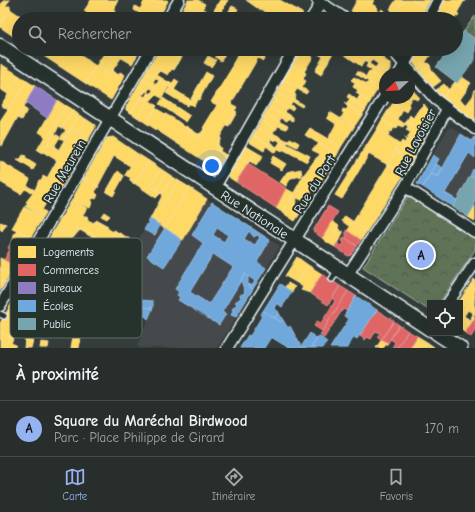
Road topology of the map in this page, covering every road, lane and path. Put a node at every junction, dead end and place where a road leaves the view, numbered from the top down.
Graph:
1 (179, 0) edge
2 (438, 0) edge
3 (319, 1) edge
4 (172, 12) edge
5 (314, 12) edge
6 (336, 12) edge
7 (432, 12) edge
8 (0, 46) edge
9 (12, 54) edge
10 (15, 56) edge
11 (147, 56) edge
12 (290, 56) edge
13 (398, 56) edge
14 (409, 56) edge
15 (405, 64) junction
16 (402, 68) edge
17 (380, 104) edge
18 (447, 109) junction
19 (110, 118) junction
20 (475, 130) edge
21 (215, 187) junction
22 (406, 187) junction
23 (475, 232) edge
24 (40, 238) edge
25 (295, 240) junction
26 (475, 262) edge
27 (339, 274) junction
28 (10, 289) edge
29 (450, 300) edge
30 (0, 306) edge
31 (427, 326) edge
32 (442, 336) edge
33 (228, 348) edge
34 (460, 348) edge

1 - 4 street
2 - 7 street
3 - 5 street
3 - 6 street
8 - 9 street, Rue Nationale
10 - 19 street, Rue Nationale
11 - 19 street, Rue Meurein
12 - 21 street
13 - 15 street
14 - 15 street
15 - 16 street
15 - 18 street
17 - 25 street, Rue du Port
18 - 20 street
18 - 22 street, Rue Lavoisier
19 - 21 street, Rue Nationale
19 - 24 street, Rue Meurein
21 - 25 street, Rue Nationale
22 - 23 street
22 - 27 street, Rue Lavoisier
25 - 27 street, Rue Nationale
25 - 33 street, Rue du Port
26 - 29 street
27 - 31 street, Rue Nationale
28 - 30 street, Rue Meurein
32 - 34 street

